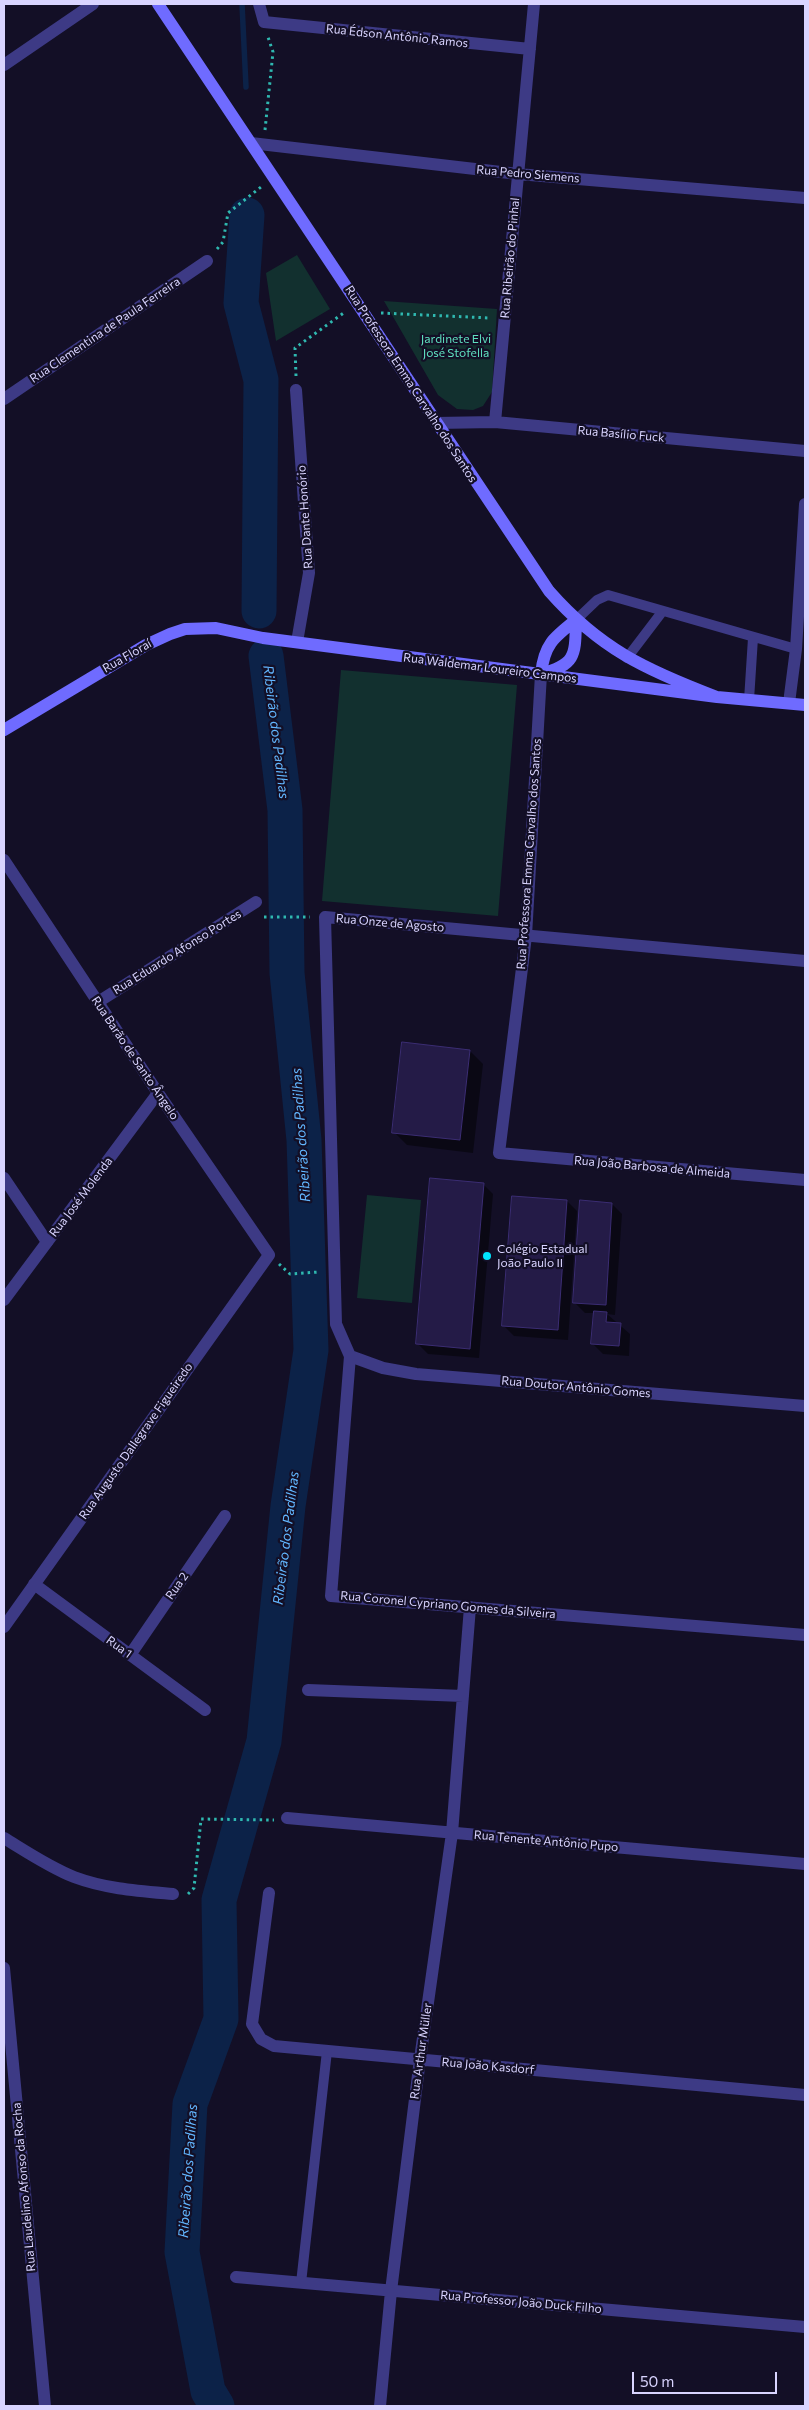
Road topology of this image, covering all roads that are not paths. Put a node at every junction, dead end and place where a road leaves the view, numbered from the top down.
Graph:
1 (93, 4) edge
2 (158, 4) edge
3 (259, 4) edge
4 (534, 4) edge
5 (530, 49) junction
6 (4, 65) edge
7 (258, 144) junction
8 (518, 174) junction
9 (805, 198) edge
10 (206, 261) road end
11 (296, 390) road end
12 (4, 399) edge
13 (495, 422) junction
14 (436, 423) junction
15 (805, 451) edge
16 (805, 504) edge
17 (662, 612) junction
18 (576, 620) junction
19 (263, 638) joint
20 (753, 638) junction
21 (297, 642) junction
22 (796, 649) junction
23 (627, 658) junction
24 (541, 674) junction
25 (717, 697) junction
26 (749, 700) junction
27 (789, 703) junction
28 (805, 705) edge
29 (4, 730) edge
30 (4, 860) edge
31 (256, 902) dead end
32 (526, 936) junction
33 (805, 961) edge
34 (98, 1002) junction
35 (158, 1093) junction
36 (499, 1153) joint
37 (4, 1178) edge
38 (805, 1180) edge
39 (47, 1242) junction
40 (269, 1255) joint
41 (4, 1300) edge
42 (350, 1356) junction
43 (805, 1406) edge
44 (225, 1516) dead end
45 (34, 1584) junction
46 (470, 1607) junction
47 (4, 1627) edge
48 (805, 1635) edge
49 (130, 1655) junction
50 (308, 1690) dead end
51 (463, 1696) junction
52 (205, 1710) dead end
53 (287, 1818) dead end
54 (452, 1833) junction
55 (4, 1838) edge
56 (805, 1864) edge
57 (269, 1893) dead end
58 (173, 1894) road end
59 (4, 1968) edge
60 (7, 2042) edge
61 (326, 2051) junction
62 (420, 2059) junction
63 (805, 2095) edge
64 (236, 2277) dead end
65 (301, 2283) junction
66 (391, 2291) junction
67 (805, 2328) edge
68 (45, 2406) edge
69 (380, 2406) edge

1 - 6 street
2 - 7 main road, Rua Professora Emma Carvalho dos Santos
3 - 5 street, Rua Édson Antônio Ramos
4 - 5 street, Rua Ribeirão do Pinhal
5 - 8 street, Rua Ribeirão do Pinhal
7 - 8 street, Rua Pedro Siemens
7 - 14 main road, Rua Professora Emma Carvalho dos Santos
8 - 9 street, Rua Pedro Siemens
8 - 13 street, Rua Ribeirão do Pinhal
10 - 12 street, Rua Clementina de Paula Ferreira
11 - 21 street, Rua Dante Honório
13 - 14 street, Rua Basílio Fuck
13 - 15 street, Rua Basílio Fuck
14 - 18 main road, Rua Professora Emma Carvalho dos Santos
16 - 22 street
17 - 18 lane
17 - 20 lane
17 - 23 lane
18 - 23 main road, Rua Waldemar Loureiro Campos
18 - 24 main road
18 - 24 main road
19 - 21 main road, Rua Waldemar Loureiro Campos
19 - 29 main road, Rua Floraí
20 - 22 lane
20 - 26 lane
21 - 24 main road, Rua Waldemar Loureiro Campos
22 - 27 street
23 - 25 main road, Rua Waldemar Loureiro Campos
24 - 25 main road, Rua Waldemar Loureiro Campos
24 - 32 street, Rua Professora Emma Carvalho dos Santos
25 - 26 main road, Rua Waldemar Loureiro Campos
26 - 27 main road, Rua Waldemar Loureiro Campos
27 - 28 main road, Rua Waldemar Loureiro Campos
30 - 34 street, Rua Barão de Santo Ângelo
31 - 34 street, Rua Eduardo Afonso Portes
32 - 33 street, Rua Onze de Agosto
32 - 36 street, Rua Professora Emma Carvalho dos Santos
32 - 42 street, Rua Onze de Agosto
34 - 35 street, Rua Barão de Santo Ângelo
35 - 39 street, Rua José Molenda
35 - 40 street, Rua Barão de Santo Ângelo
36 - 38 street, Rua João Barbosa de Almeida
37 - 39 street
39 - 41 street, Rua José Molenda
40 - 45 street, Rua Augusto Dallegrave Figueiredo
42 - 43 street, Rua Doutor Antônio Gomes
42 - 46 street, Rua Coronel Cypriano Gomes da Silveira
44 - 49 street, Rua 2
45 - 47 street, Rua Augusto Dallegrave Figueiredo
45 - 49 street, Rua 1
46 - 48 street, Rua Coronel Cypriano Gomes da Silveira
46 - 51 street, Rua Arthur Müller
49 - 52 street, Rua 1
50 - 51 street
51 - 54 street, Rua Arthur Müller
53 - 54 street, Rua Tenente Antônio Pupo
54 - 56 street, Rua Tenente Antônio Pupo
54 - 62 street, Rua Arthur Müller
55 - 58 street
57 - 61 street, Rua João Kasdorf
59 - 60 street, Rua Laudelino Afonso da Rocha
60 - 68 street, Rua Laudelino Afonso da Rocha
61 - 62 street, Rua João Kasdorf
61 - 65 lane
62 - 63 street, Rua João Kasdorf
62 - 66 street, Rua Arthur Müller
64 - 65 street, Rua Professor João Duck Filho
65 - 66 street, Rua Professor João Duck Filho
66 - 67 street, Rua Professor João Duck Filho
66 - 69 street, Rua Arthur Müller

